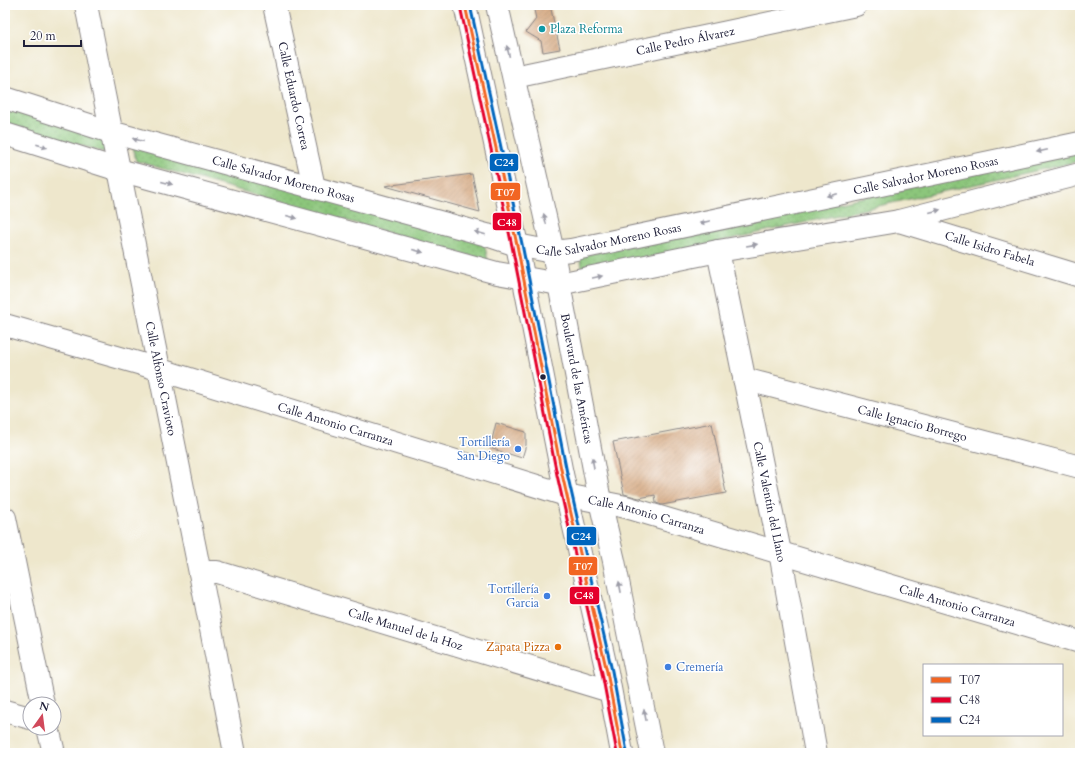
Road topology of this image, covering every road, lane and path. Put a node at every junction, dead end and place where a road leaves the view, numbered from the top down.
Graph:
1 (86, 5) edge
2 (274, 5) edge
3 (465, 5) edge
4 (497, 5) edge
5 (856, 5) edge
6 (514, 77) junction
7 (5, 98) edge
8 (112, 132) junction
9 (5, 134) edge
10 (1080, 143) edge
11 (119, 170) junction
12 (1080, 174) edge
13 (314, 187) junction
14 (899, 220) junction
15 (517, 245) junction
16 (718, 251) junction
17 (554, 252) junction
18 (1080, 276) edge
19 (524, 278) junction
20 (559, 284) junction
21 (5, 325) edge
22 (159, 370) junction
23 (744, 379) junction
24 (1080, 467) edge
25 (566, 495) junction
26 (600, 501) junction
27 (5, 522) edge
28 (780, 552) junction
29 (200, 572) junction
30 (1080, 642) edge
31 (610, 692) junction
32 (41, 696) edge
33 (5, 711) edge
34 (22, 716) edge
35 (50, 736) edge
36 (54, 753) edge
37 (235, 753) edge
38 (622, 753) edge
39 (652, 753) edge
40 (816, 753) edge

1 - 8 street, Calle Alfonso Cravioto
2 - 13 street, Calle Eduardo Correa
3 - 15 street
6 -> 4 street, Boulevard de las Américas
5 - 6 street, Calle Pedro Álvarez
17 -> 6 street, Boulevard de las Américas
7 - 8 street, Calle Salvador Moreno Rosas
8 - 11 street, Calle Alfonso Cravioto
13 -> 8 street, Calle Salvador Moreno Rosas
9 -> 11 street
10 -> 17 street, Calle Salvador Moreno Rosas
11 -> 19 street
11 - 22 street, Calle Alfonso Cravioto
14 -> 12 street
15 -> 13 street, Calle Salvador Moreno Rosas
16 -> 14 street
14 - 18 street, Calle Isidro Fabela
15 - 17 street, Calle Salvador Moreno Rosas
15 - 19 street
20 -> 16 street
16 - 23 street, Calle Valentín del Llano
17 - 20 street, Boulevard de las Américas
19 - 20 street
19 - 25 street
26 -> 20 street, Boulevard de las Américas
21 - 22 street, Calle Antonio Carranza
22 - 25 street, Calle Antonio Carranza
22 - 29 street, Calle Alfonso Cravioto
23 - 24 street, Calle Ignacio Borrego
23 - 28 street, Calle Valentín del Llano
25 - 26 street, Calle Antonio Carranza
25 - 31 street
26 - 28 street, Calle Antonio Carranza
39 -> 26 street, Boulevard de las Américas
27 - 32 street
28 - 30 street, Calle Antonio Carranza
28 - 40 street, Calle Valentín del Llano
29 - 31 street, Calle Manuel de la Hoz
29 - 37 street, Calle Alfonso Cravioto
31 - 38 street
33 - 34 street
35 - 36 street

